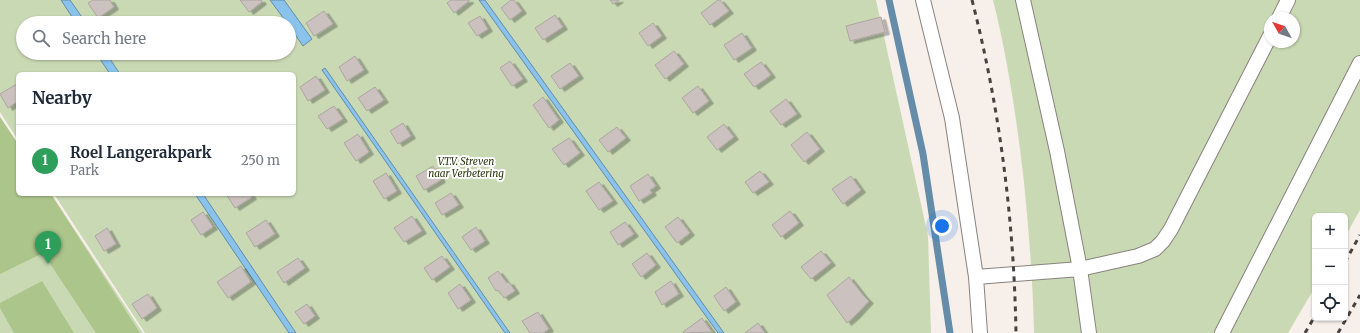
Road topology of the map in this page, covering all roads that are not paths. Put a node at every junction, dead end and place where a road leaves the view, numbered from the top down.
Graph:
1 (923, 0) edge
2 (1023, 0) edge
3 (1288, 0) edge
4 (1282, 12) edge
5 (1264, 48) edge
6 (1360, 63) edge
7 (1080, 269) junction
8 (976, 276) junction
9 (980, 333) edge
10 (1089, 333) edge
11 (1222, 333) edge

1 - 8 lane
2 - 7 lane
3 - 4 lane
5 - 7 lane
6 - 11 lane
7 - 8 lane
7 - 10 lane
8 - 9 lane

